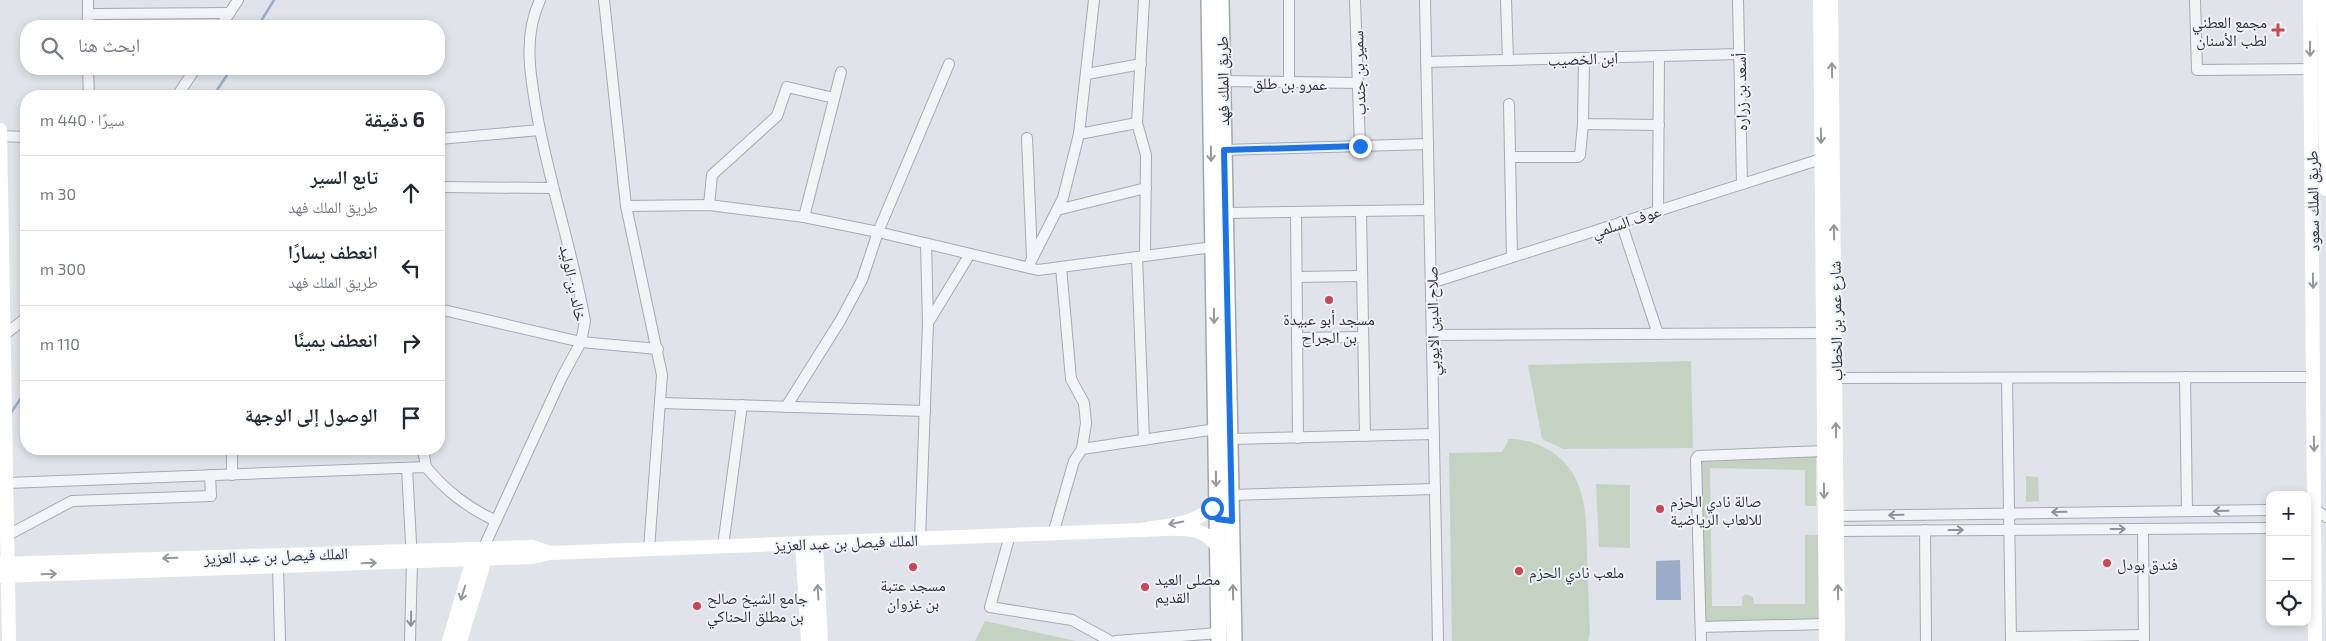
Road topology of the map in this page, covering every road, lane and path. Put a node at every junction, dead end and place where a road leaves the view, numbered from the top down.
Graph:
1 (88, 0) edge
2 (238, 0) edge
3 (540, 0) edge
4 (604, 0) edge
5 (1095, 0) edge
6 (1144, 0) edge
7 (1208, 0) edge
8 (1221, 0) edge
9 (1289, 0) edge
10 (1355, 0) edge
11 (1425, 0) edge
12 (1506, 0) edge
13 (1738, 0) edge
14 (1820, 0) edge
15 (1831, 0) edge
16 (2195, 0) edge
17 (2310, 0) edge
18 (2324, 0) edge
19 (229, 13) junction
20 (88, 15) junction
21 (87, 20) edge
22 (225, 20) edge
23 (1740, 54) junction
24 (1659, 56) junction
25 (1584, 58) junction
26 (1508, 60) junction
27 (1426, 62) junction
28 (949, 64) dead end
29 (1141, 64) junction
30 (2310, 69) junction
31 (841, 72) dead end
32 (1087, 74) junction
33 (88, 75) edge
34 (191, 75) edge
35 (1222, 81) junction
36 (1358, 83) junction
37 (1289, 84) junction
38 (89, 90) edge
39 (182, 90) edge
40 (834, 98) junction
41 (1509, 104) dead end
42 (1137, 123) junction
43 (1583, 124) junction
44 (1659, 125) junction
45 (0, 130) edge
46 (540, 130) junction
47 (1079, 134) junction
48 (0, 136) edge
49 (20, 137) edge
50 (445, 138) edge
51 (1027, 138) dead end
52 (1428, 144) junction
53 (1360, 146) junction
54 (1224, 150) junction
55 (1510, 158) junction
56 (1821, 159) junction
57 (2326, 168) edge
58 (1742, 184) junction
59 (445, 187) edge
60 (552, 188) junction
61 (1146, 188) junction
62 (2326, 189) edge
63 (709, 205) junction
64 (626, 206) junction
65 (1057, 210) junction
66 (1429, 210) junction
67 (1658, 210) junction
68 (1361, 211) junction
69 (1296, 212) junction
70 (1225, 213) junction
71 (804, 217) junction
72 (1621, 222) junction
73 (878, 232) junction
74 (926, 244) junction
75 (1213, 247) junction
76 (970, 254) junction
77 (1141, 256) junction
78 (1512, 257) junction
79 (1030, 263) junction
80 (1061, 267) junction
81 (1362, 276) junction
82 (1297, 277) junction
83 (1431, 283) junction
84 (445, 310) edge
85 (20, 323) edge
86 (928, 323) junction
87 (1823, 333) junction
88 (1658, 334) junction
89 (4, 335) junction
90 (1432, 335) junction
91 (1363, 337) junction
92 (1297, 338) junction
93 (581, 342) junction
94 (658, 349) junction
95 (2185, 377) junction
96 (2314, 377) junction
97 (1835, 378) junction
98 (2007, 378) junction
99 (662, 403) junction
100 (742, 405) junction
101 (786, 407) junction
102 (925, 411) junction
103 (1216, 429) junction
104 (1434, 434) junction
105 (1365, 436) junction
106 (1298, 438) junction
107 (1230, 439) junction
108 (1144, 440) junction
109 (1082, 449) junction
110 (1824, 451) junction
111 (232, 455) edge
112 (424, 455) edge
113 (426, 467) junction
114 (407, 468) junction
115 (232, 475) junction
116 (210, 476) junction
117 (7, 483) junction
118 (1435, 488) junction
119 (1224, 498) junction
120 (2266, 510) edge
121 (2187, 511) junction
122 (2316, 512) edge
123 (2009, 513) junction
124 (1837, 516) junction
125 (1196, 519) junction
126 (496, 521) junction
127 (1218, 525) junction
128 (2316, 525) edge
129 (2266, 528) edge
130 (2143, 529) junction
131 (1141, 530) junction
132 (1926, 530) junction
133 (2010, 530) junction
134 (1837, 531) junction
135 (1054, 534) junction
136 (8, 535) junction
137 (1010, 535) junction
138 (920, 539) junction
139 (809, 543) junction
140 (723, 546) junction
141 (649, 549) junction
142 (412, 556) junction
143 (481, 556) junction
144 (278, 566) junction
145 (4, 570) edge
146 (1826, 624) junction
147 (1701, 627) junction
148 (1219, 637) edge
149 (2144, 638) edge
150 (2011, 639) edge
151 (9, 641) edge
152 (280, 641) edge
153 (410, 641) edge
154 (449, 641) edge
155 (460, 641) edge
156 (808, 641) edge
157 (821, 641) edge
158 (1110, 641) edge
159 (1116, 641) edge
160 (1234, 641) edge
161 (1438, 641) edge
162 (1701, 641) edge
163 (1826, 641) edge
164 (1838, 641) edge
165 (1926, 641) edge
166 (2315, 641) edge

1 - 20 street
2 - 19 street
3 - 46 street, خالد بن الوليد
4 - 64 street
5 - 32 street
6 - 29 street
7 -> 75 main road, طريق الملك فهد
8 - 35 main road, طريق الملك فهد
9 - 37 street
10 - 36 street, سمير بن جندب
11 - 27 street, صلاح الدين الايوبي
12 - 26 street
13 - 23 street, أسعد بن زراره
14 -> 56 street, شارع عمر بن الخطاب
97 -> 15 street, شارع عمر بن الخطاب
16 - 30 street
17 -> 30 street, طريق الملك سعود
18 - 57 street, طريق الملك سعود
19 - 20 street
19 - 22 street
20 - 21 street
23 - 24 street, ابن الخصيب
23 - 58 street, أسعد بن زراره
24 - 25 street, ابن الخصيب
24 - 44 street
25 - 26 street, ابن الخصيب
25 - 43 street
26 - 27 street, ابن الخصيب
27 - 52 street, صلاح الدين الايوبي
28 - 73 street
29 - 32 street
29 - 42 street
30 -> 96 street, طريق الملك سعود
31 - 40 street
32 - 47 street
33 - 38 street
34 - 39 street
35 - 37 street, عمرو بن طلق
35 - 54 main road, طريق الملك فهد
36 - 37 street, عمرو بن طلق
36 - 53 street, سمير بن جندب
40 - 63 street
40 - 71 street
41 - 55 street
42 - 47 street
42 - 61 street
43 - 44 street
43 - 55 street
44 - 67 street
45 - 48 street
46 - 50 street
46 - 60 street, خالد بن الوليد
47 - 65 street
48 - 49 street
48 - 89 street
51 - 79 street
52 - 53 street
52 - 66 street, صلاح الدين الايوبي
53 - 54 street
54 - 70 main road, طريق الملك فهد
55 - 78 street
56 - 58 street, عوف السلمي
56 - 87 street, شارع عمر بن الخطاب
57 - 62 street, طريق الملك سعود
58 - 67 street, عوف السلمي
59 - 60 street
60 - 93 street, خالد بن الوليد
61 - 65 street
61 - 77 street
63 - 64 street
63 - 71 street
64 - 94 street
65 - 79 street
66 - 68 street
66 - 83 street, صلاح الدين الايوبي
67 - 72 street, عوف السلمي
68 - 69 street
68 - 81 street
69 - 70 street
69 - 82 street
70 - 107 main road, طريق الملك فهد
71 - 73 street
72 - 78 street, عوف السلمي
72 - 88 street
73 - 74 street
73 - 101 street
74 - 76 street
74 - 86 street
75 - 77 street
75 -> 103 main road, طريق الملك فهد
76 - 79 street
76 - 86 street
77 - 80 street
77 - 108 street
78 - 83 street, عوف السلمي
79 - 80 street
80 - 109 street
81 - 82 street
81 - 91 street
82 - 92 street
83 - 90 street, صلاح الدين الايوبي
84 - 93 street
85 - 89 street
86 - 102 street
87 - 88 street
87 - 110 street, شارع عمر بن الخطاب
88 - 90 street
89 - 117 street
90 - 104 street, صلاح الدين الايوبي
91 - 92 street
91 - 105 street
92 - 106 street
93 - 94 street
93 - 126 street, خالد بن الوليد
94 - 99 street
95 - 96 street
95 - 98 street
95 - 121 street
96 -> 122 street, طريق الملك سعود
97 - 98 street
124 -> 97 street, شارع عمر بن الخطاب
98 - 123 street
99 - 100 street
99 - 141 street
100 - 101 street
100 - 140 street
101 - 102 street
102 - 138 street
103 - 108 street
103 -> 119 main road, طريق الملك فهد
104 - 105 street
104 - 118 street, صلاح الدين الايوبي
105 - 106 street
106 - 107 street
107 - 119 main road, طريق الملك فهد
108 - 109 street
109 - 135 street
110 -> 146 street, شارع عمر بن الخطاب
110 - 147 street
111 - 115 street
112 - 113 street
113 - 114 street
113 - 126 street
114 - 115 street
114 - 142 street
115 - 116 street
116 - 117 street
116 - 136 street
117 - 136 street
118 - 119 street
118 - 161 street, صلاح الدين الايوبي
119 - 125 street
119 - 127 main road, طريق الملك فهد
120 -> 121 street
121 -> 123 street
122 - 128 street, طريق الملك سعود
123 -> 124 street
123 - 133 street
124 - 134 street, شارع عمر بن الخطاب
125 - 127 street
125 -> 131 street
126 - 143 street, خالد بن الوليد
127 - 131 street
127 - 148 main road, طريق الملك فهد
160 -> 127 main road, طريق الملك فهد
128 - 166 street, طريق الملك سعود
129 - 130 street
133 -> 130 street
130 - 149 street
131 - 135 street, الملك فيصل بن عبد العزيز
132 -> 133 street
132 - 134 street
132 - 165 street
133 - 150 street
164 -> 134 street, شارع عمر بن الخطاب
135 - 137 street, الملك فيصل بن عبد العزيز
136 - 145 street
137 - 138 street, الملك فيصل بن عبد العزيز
137 - 158 street
138 - 139 street, الملك فيصل بن عبد العزيز
139 - 140 street, الملك فيصل بن عبد العزيز
139 - 156 street
157 -> 139 street
140 - 141 street, الملك فيصل بن عبد العزيز
141 - 143 street, الملك فيصل بن عبد العزيز
142 - 143 street, الملك فيصل بن عبد العزيز
144 -> 142 street, الملك فيصل بن عبد العزيز
142 -> 145 street, الملك فيصل بن عبد العزيز
142 -> 153 street
143 -> 154 street, خالد بن الوليد
143 - 155 street, خالد بن الوليد
145 -> 144 street, الملك فيصل بن عبد العزيز
144 - 152 street
145 - 151 street
146 - 147 street
146 - 163 street, شارع عمر بن الخطاب
147 - 162 street
148 - 159 street
149 - 150 street

